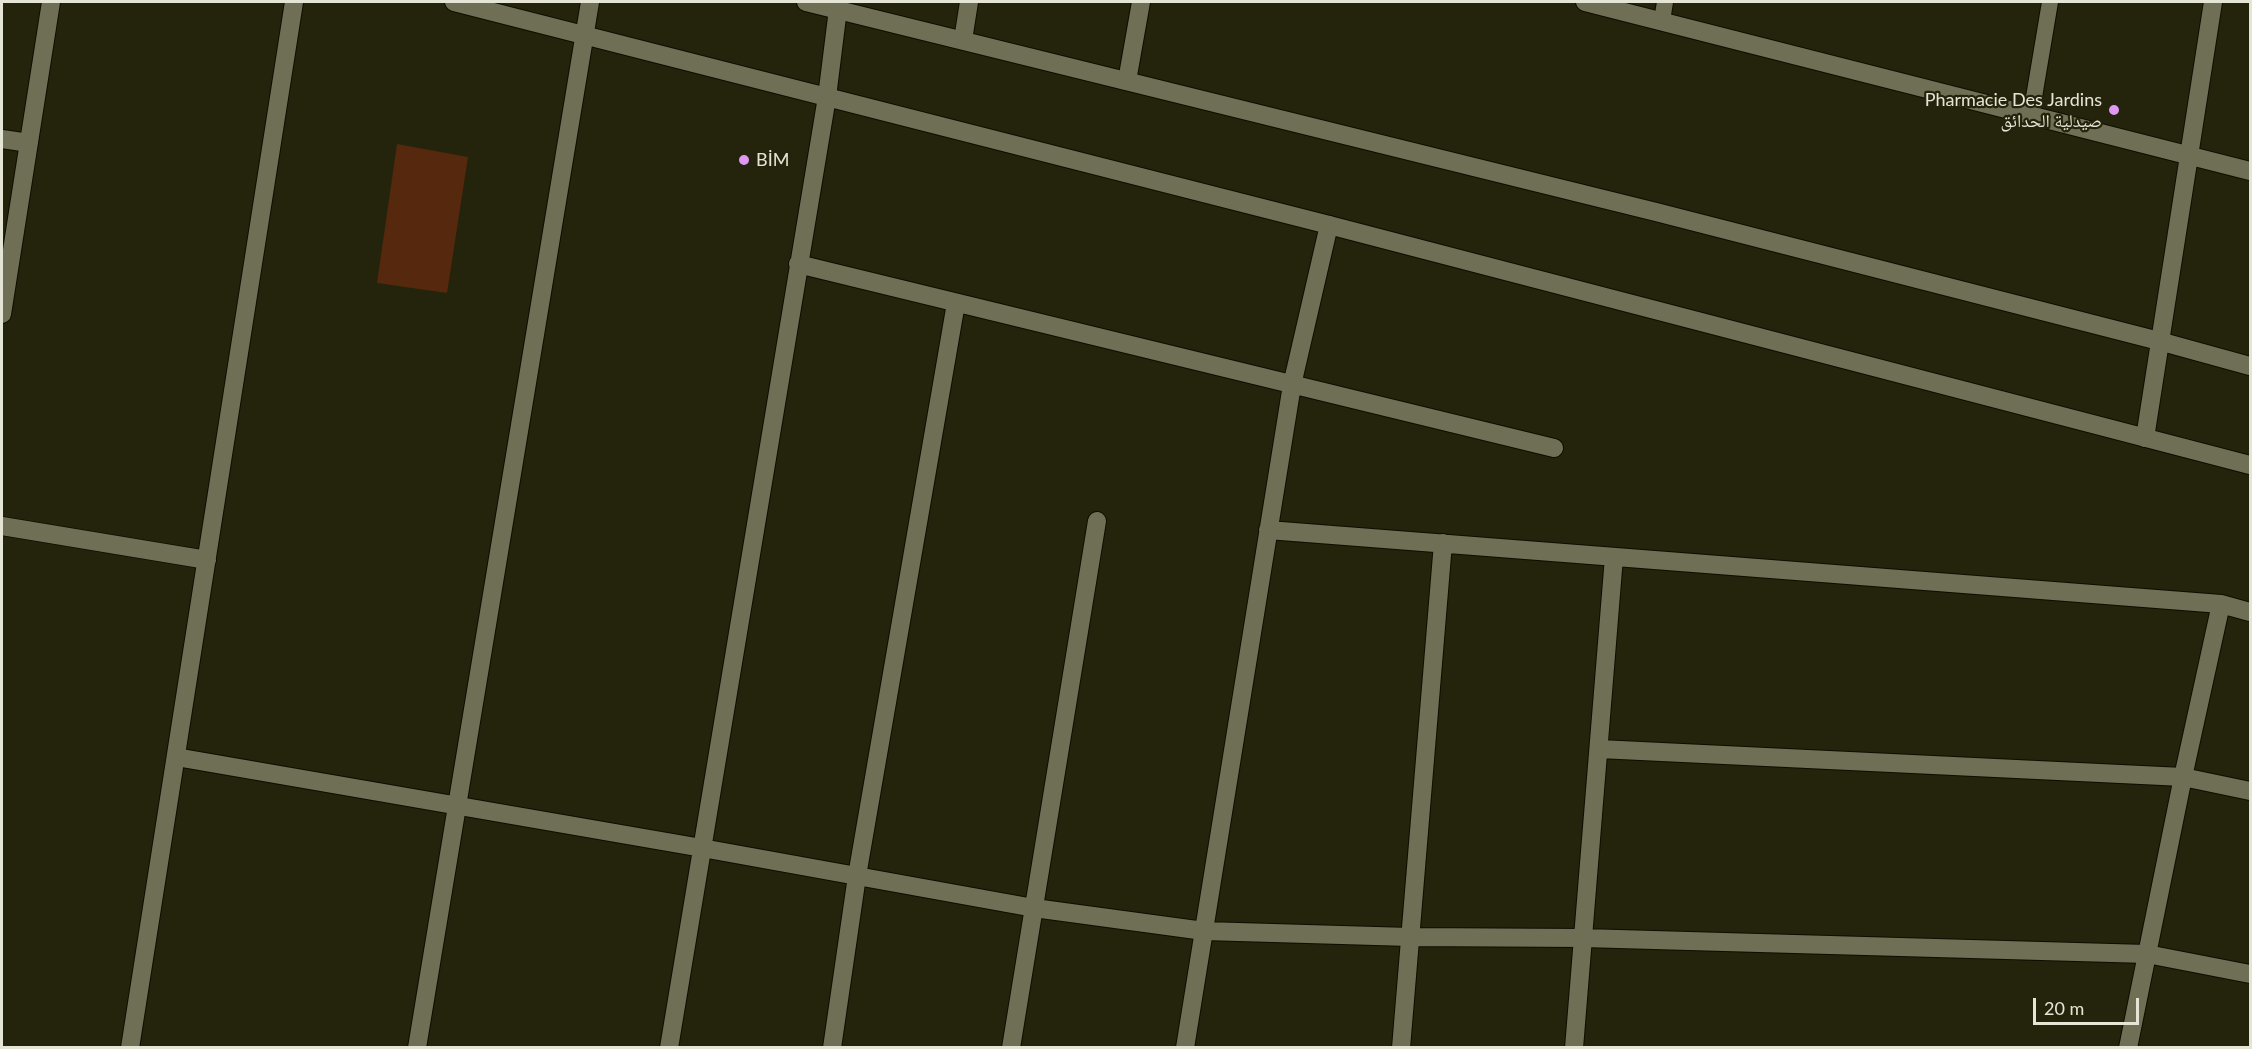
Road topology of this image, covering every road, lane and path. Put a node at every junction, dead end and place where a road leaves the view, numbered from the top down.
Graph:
1 (51, 2) edge
2 (294, 2) edge
3 (454, 2) edge
4 (590, 2) edge
5 (806, 2) edge
6 (969, 2) edge
7 (1140, 2) edge
8 (1585, 2) edge
9 (1665, 2) edge
10 (2050, 2) edge
11 (2213, 2) edge
12 (838, 9) junction
13 (1662, 21) junction
14 (585, 35) junction
15 (963, 40) junction
16 (1127, 81) junction
17 (827, 97) junction
18 (2031, 115) junction
19 (2, 139) edge
20 (29, 143) junction
21 (2187, 155) junction
22 (2250, 171) edge
23 (1329, 225) junction
24 (798, 264) junction
25 (956, 303) junction
26 (2, 314) edge
27 (2159, 341) junction
28 (2250, 366) edge
29 (1292, 385) junction
30 (2145, 438) junction
31 (1554, 448) dead end
32 (2250, 465) edge
33 (1097, 521) dead end
34 (2, 526) edge
35 (1268, 530) junction
36 (1443, 543) junction
37 (1614, 557) junction
38 (207, 560) junction
39 (2222, 604) junction
40 (2250, 612) edge
41 (1599, 749) junction
42 (176, 757) junction
43 (2182, 777) junction
44 (2250, 792) edge
45 (457, 806) junction
46 (702, 848) junction
47 (857, 876) junction
48 (1034, 908) junction
49 (1204, 931) junction
50 (1410, 937) junction
51 (1583, 938) junction
52 (2147, 954) junction
53 (2250, 974) edge
54 (130, 1047) edge
55 (417, 1047) edge
56 (669, 1047) edge
57 (832, 1047) edge
58 (1011, 1047) edge
59 (1185, 1047) edge
60 (1401, 1047) edge
61 (1574, 1047) edge
62 (2128, 1047) edge

1 - 20 street
2 - 38 street
3 - 14 street
4 - 14 street
5 - 12 street
6 - 15 street
7 - 16 street
8 - 13 street
9 - 13 lane
10 - 18 lane
11 - 21 street
12 - 15 street
12 - 17 street
13 - 18 street
14 - 17 street
14 - 45 street
15 - 16 street
16 - 27 street
17 - 23 street
17 - 24 street
18 - 21 street
19 - 20 street
20 - 26 street
21 - 22 street
21 - 27 street
23 - 29 street
23 - 30 street
24 - 25 street
24 - 46 street
25 - 29 street
25 - 47 street
27 - 28 street
27 - 30 street
29 - 31 street
29 - 35 street
30 - 32 street
33 - 48 street
34 - 38 street
35 - 36 street
35 - 49 street
36 - 37 street
36 - 50 street
37 - 39 street
37 - 41 street
38 - 42 street
39 - 40 street
39 - 43 street
41 - 43 street
41 - 51 street
42 - 45 street
42 - 54 street
43 - 44 street
43 - 52 street
45 - 46 street
45 - 55 street
46 - 47 street
46 - 56 street
47 - 48 street
47 - 57 street
48 - 49 street
48 - 58 street
49 - 50 street
49 - 59 street
50 - 51 street
50 - 60 street
51 - 52 street
51 - 61 street
52 - 53 street
52 - 62 street

